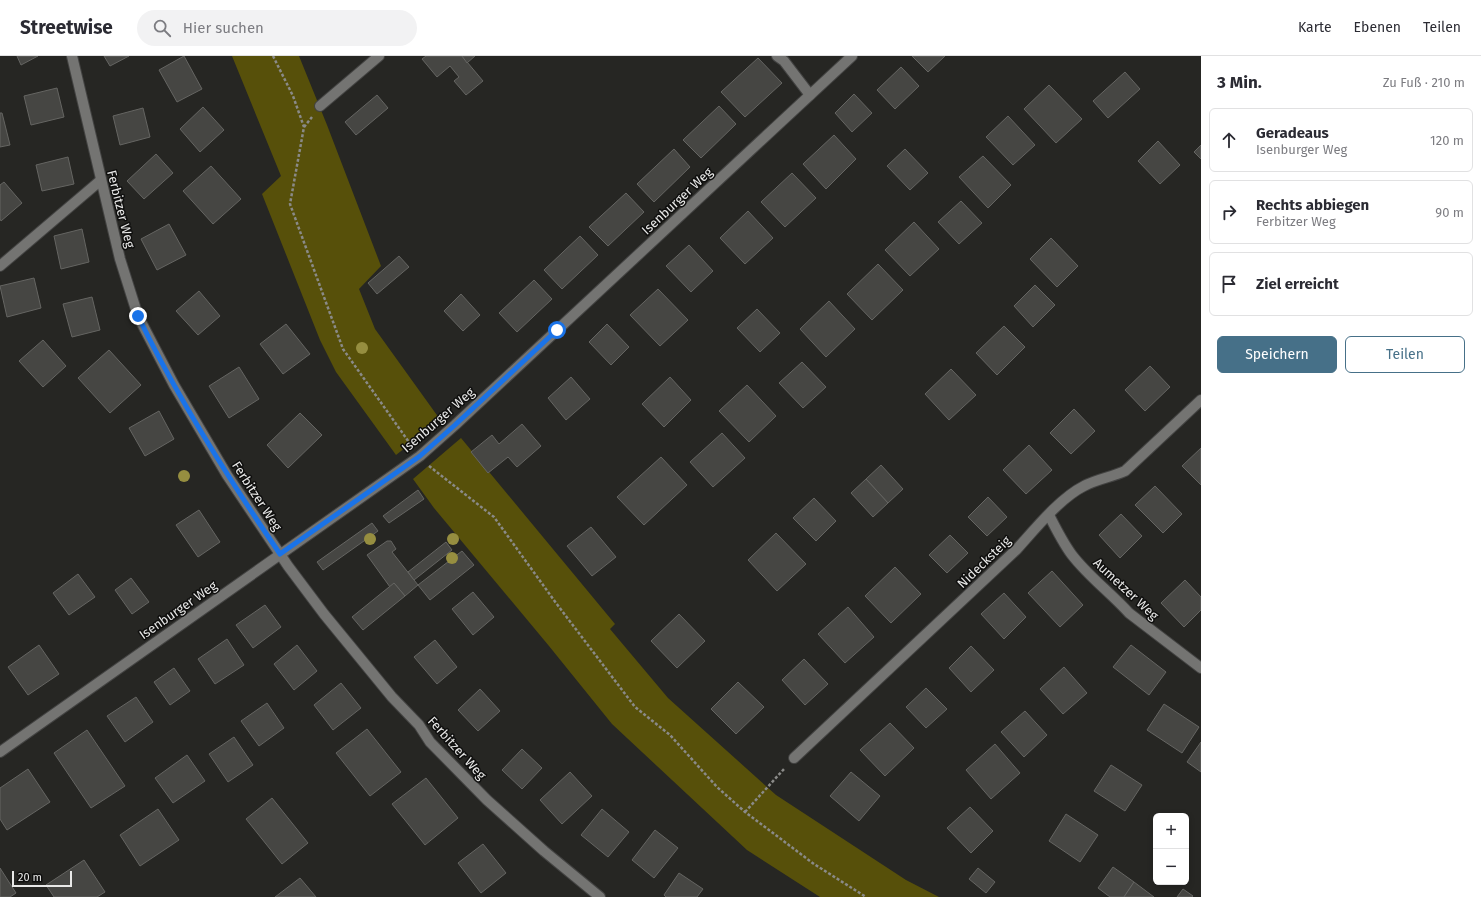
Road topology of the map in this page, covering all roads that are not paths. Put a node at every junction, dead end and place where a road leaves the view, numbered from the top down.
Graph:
1 (72, 56) edge
2 (379, 56) edge
3 (777, 56) edge
4 (852, 56) edge
5 (810, 95) junction
6 (320, 106) dead end
7 (101, 180) junction
8 (0, 266) edge
9 (1201, 400) edge
10 (1049, 515) junction
11 (280, 554) junction
12 (1201, 668) edge
13 (0, 752) edge
14 (794, 758) road end
15 (600, 897) edge

1 - 7 street, Ferbitzer Weg
2 - 6 street
3 - 5 street
4 - 5 street, Isenburger Weg
5 - 11 street, Isenburger Weg
7 - 8 street
7 - 11 street, Ferbitzer Weg
9 - 10 street, Nidecksteig
10 - 12 street, Aumetzer Weg
10 - 14 street, Nidecksteig
11 - 13 street, Isenburger Weg
11 - 15 street, Ferbitzer Weg

